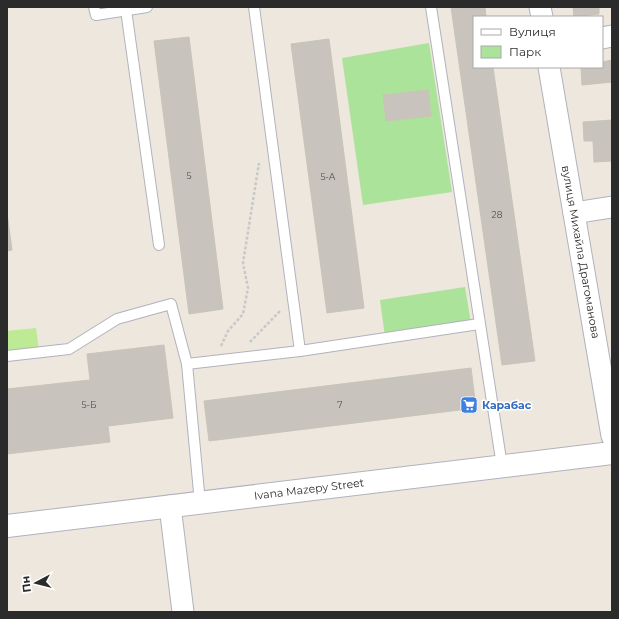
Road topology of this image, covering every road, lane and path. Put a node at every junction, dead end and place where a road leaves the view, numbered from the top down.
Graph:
1 (94, 7) edge
2 (147, 7) edge
3 (254, 7) edge
4 (431, 7) edge
5 (126, 10) junction
6 (549, 68) edge
7 (259, 155) dead end
8 (612, 207) edge
9 (574, 213) junction
10 (159, 245) dead end
11 (281, 309) dead end
12 (479, 324) junction
13 (300, 350) junction
14 (7, 356) edge
15 (225, 360) junction
16 (204, 362) junction
17 (187, 364) junction
18 (612, 436) edge
19 (612, 452) edge
20 (502, 466) junction
21 (200, 503) junction
22 (170, 506) junction
23 (7, 526) edge
24 (183, 612) edge

1 - 5 lane
2 - 5 lane
3 - 13 lane
4 - 12 lane
5 - 10 lane
6 - 9 street, вулиця Михайла Драгоманова
7 - 16 path
8 - 9 street
9 - 18 street, вулиця Михайла Драгоманова
11 - 15 path
12 - 13 lane
12 - 20 lane
13 - 15 lane
14 - 17 lane
15 - 16 lane
16 - 17 lane
17 - 21 lane
19 - 20 main road, Ivana Mazepy Street
20 - 21 main road, Ivana Mazepy Street
21 - 22 main road, Ivana Mazepy Street
22 - 23 main road, Ivana Mazepy Street
22 - 24 street

